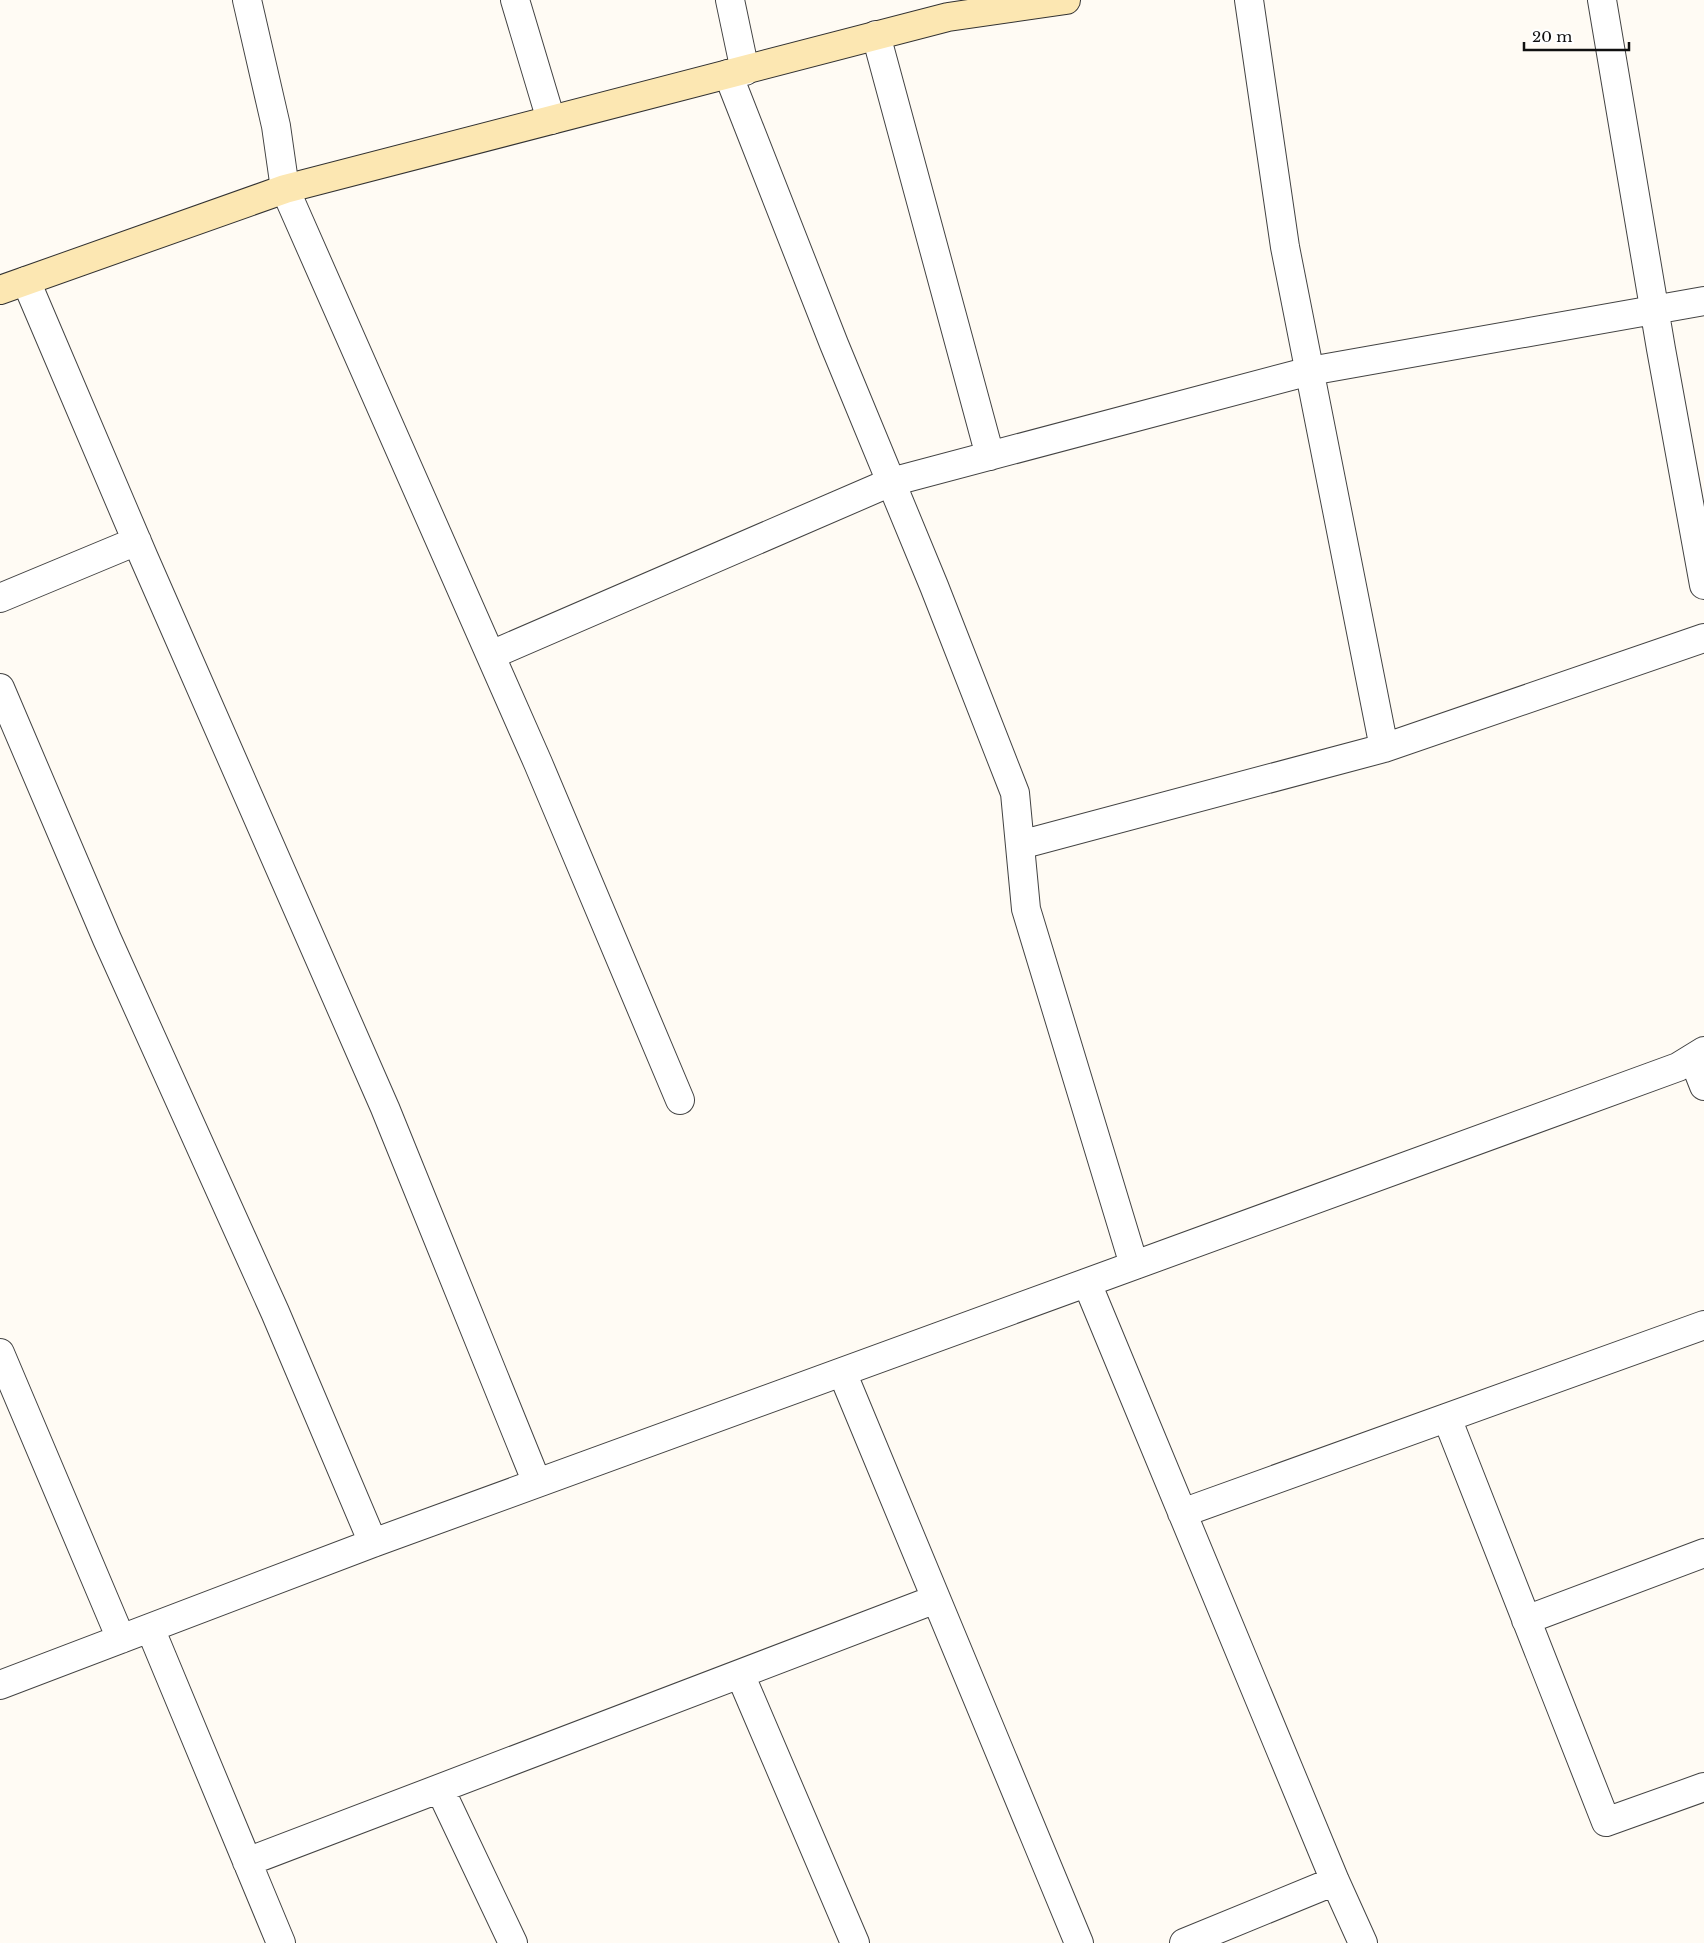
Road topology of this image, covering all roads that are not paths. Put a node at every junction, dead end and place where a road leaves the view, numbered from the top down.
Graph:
1 (247, 0) edge
2 (516, 0) edge
3 (730, 0) edge
4 (1066, 0) edge
5 (1250, 0) edge
6 (1602, 0) edge
7 (876, 35) junction
8 (736, 72) junction
9 (551, 120) junction
10 (285, 189) junction
11 (26, 281) junction
12 (0, 290) edge
13 (1704, 301) edge
14 (1654, 310) junction
15 (1310, 371) junction
16 (990, 456) junction
17 (891, 482) junction
18 (137, 541) junction
19 (1704, 585) edge
20 (0, 598) edge
21 (1704, 638) edge
22 (491, 655) junction
23 (0, 688) edge
24 (1384, 748) junction
25 (1020, 845) junction
26 (1699, 1055) edge
27 (1704, 1086) edge
28 (680, 1100) dead end
29 (1134, 1265) junction
30 (1087, 1283) junction
31 (1704, 1325) edge
32 (0, 1353) edge
33 (842, 1372) junction
34 (1447, 1418) junction
35 (537, 1483) junction
36 (1182, 1513) junction
37 (373, 1543) junction
38 (1704, 1552) edge
39 (936, 1599) junction
40 (1526, 1620) junction
41 (150, 1628) junction
42 (121, 1639) junction
43 (740, 1674) junction
44 (0, 1685) edge
45 (1704, 1787) edge
46 (440, 1788) junction
47 (247, 1862) junction
48 (1334, 1881) junction
49 (281, 1943) edge
50 (513, 1943) edge
51 (855, 1943) edge
52 (1078, 1943) edge
53 (1184, 1943) edge
54 (1363, 1943) edge

1 - 10 street
2 - 9 street
3 - 8 street
4 - 7 street
5 - 15 street
6 - 14 street
7 - 8 street
7 - 16 street
8 - 9 street
8 - 17 street
9 - 10 street
10 - 11 street
10 - 22 street
11 - 12 street
11 - 18 street
13 - 14 street
14 - 15 street
14 - 19 street
15 - 16 street
15 - 24 street
16 - 17 street
17 - 22 street
17 - 25 street
18 - 20 street
18 - 35 street
21 - 24 street
22 - 28 street
23 - 37 street
24 - 25 street
25 - 29 street
26 - 27 street
26 - 29 street
29 - 30 street
30 - 33 street
30 - 36 street
31 - 34 street
32 - 42 street
33 - 35 street
33 - 39 street
34 - 36 street
34 - 40 street
35 - 37 street
36 - 48 street
37 - 41 street
38 - 40 street
39 - 43 street
39 - 52 street
40 - 45 street
41 - 42 street
41 - 47 street
42 - 44 street
43 - 46 street
43 - 51 street
46 - 47 street
46 - 50 street
47 - 49 street
48 - 53 street
48 - 54 street

